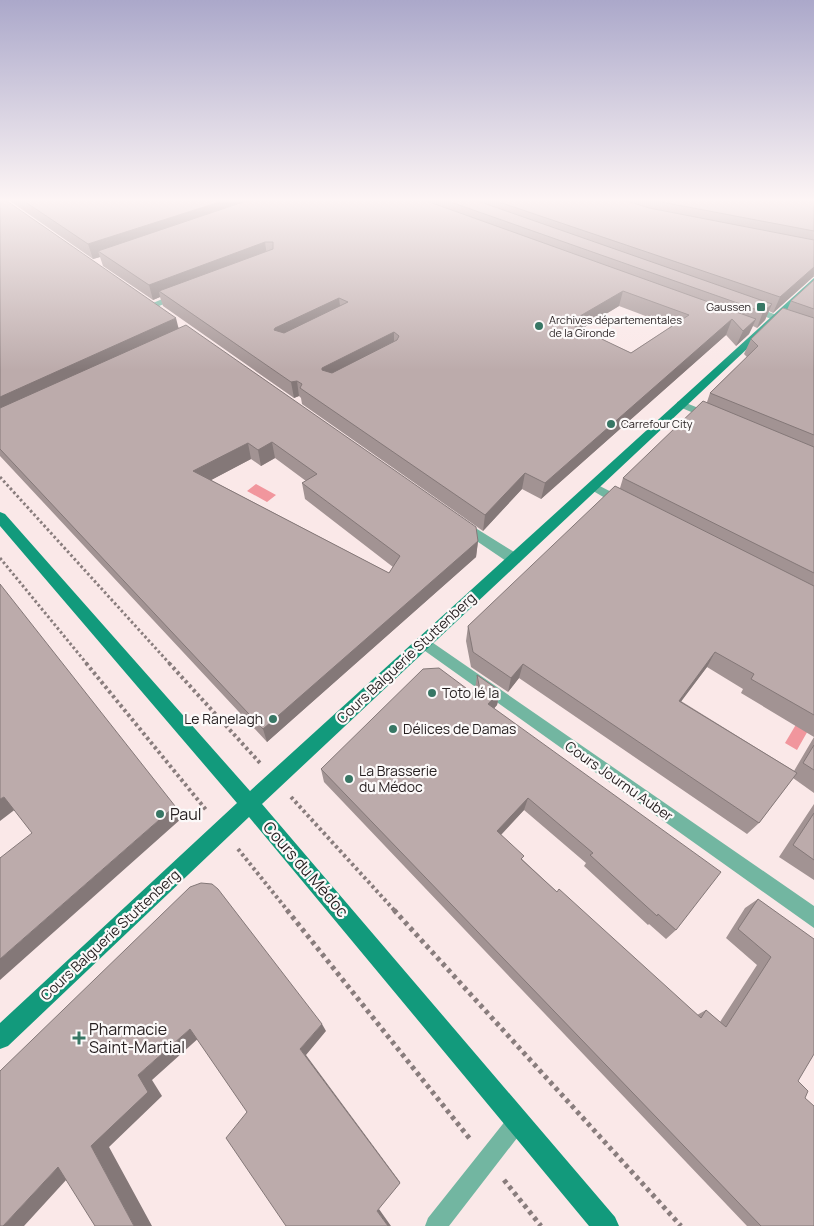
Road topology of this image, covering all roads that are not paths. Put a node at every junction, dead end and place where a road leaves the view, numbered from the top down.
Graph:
1 (814, 281) edge
2 (189, 291) edge
3 (740, 304) edge
4 (151, 306) edge
5 (775, 317) junction
6 (814, 332) edge
7 (681, 404) junction
8 (721, 421) edge
9 (592, 486) junction
10 (635, 509) edge
11 (0, 517) edge
12 (454, 519) edge
13 (514, 559) junction
14 (423, 642) junction
15 (250, 804) junction
16 (814, 918) edge
17 (0, 1038) edge
18 (517, 1122) junction
19 (436, 1226) edge
20 (606, 1226) edge

1 - 5 main road, Cours Balguerie Stuttenberg
2 - 4 street
3 - 5 street
5 - 6 street
5 - 7 main road, Cours Balguerie Stuttenberg
7 - 8 street
7 - 9 main road, Cours Balguerie Stuttenberg
9 - 10 lane
9 - 13 main road, Cours Balguerie Stuttenberg
11 - 15 main road, Cours du Médoc
12 - 13 street
13 - 14 main road, Cours Balguerie Stuttenberg
14 - 15 main road, Cours Balguerie Stuttenberg
14 - 16 street, Cours Journu Auber
15 - 17 main road, Cours Balguerie Stuttenberg
15 - 18 main road, Cours du Médoc
18 - 19 lane
18 - 20 main road, Cours du Médoc

